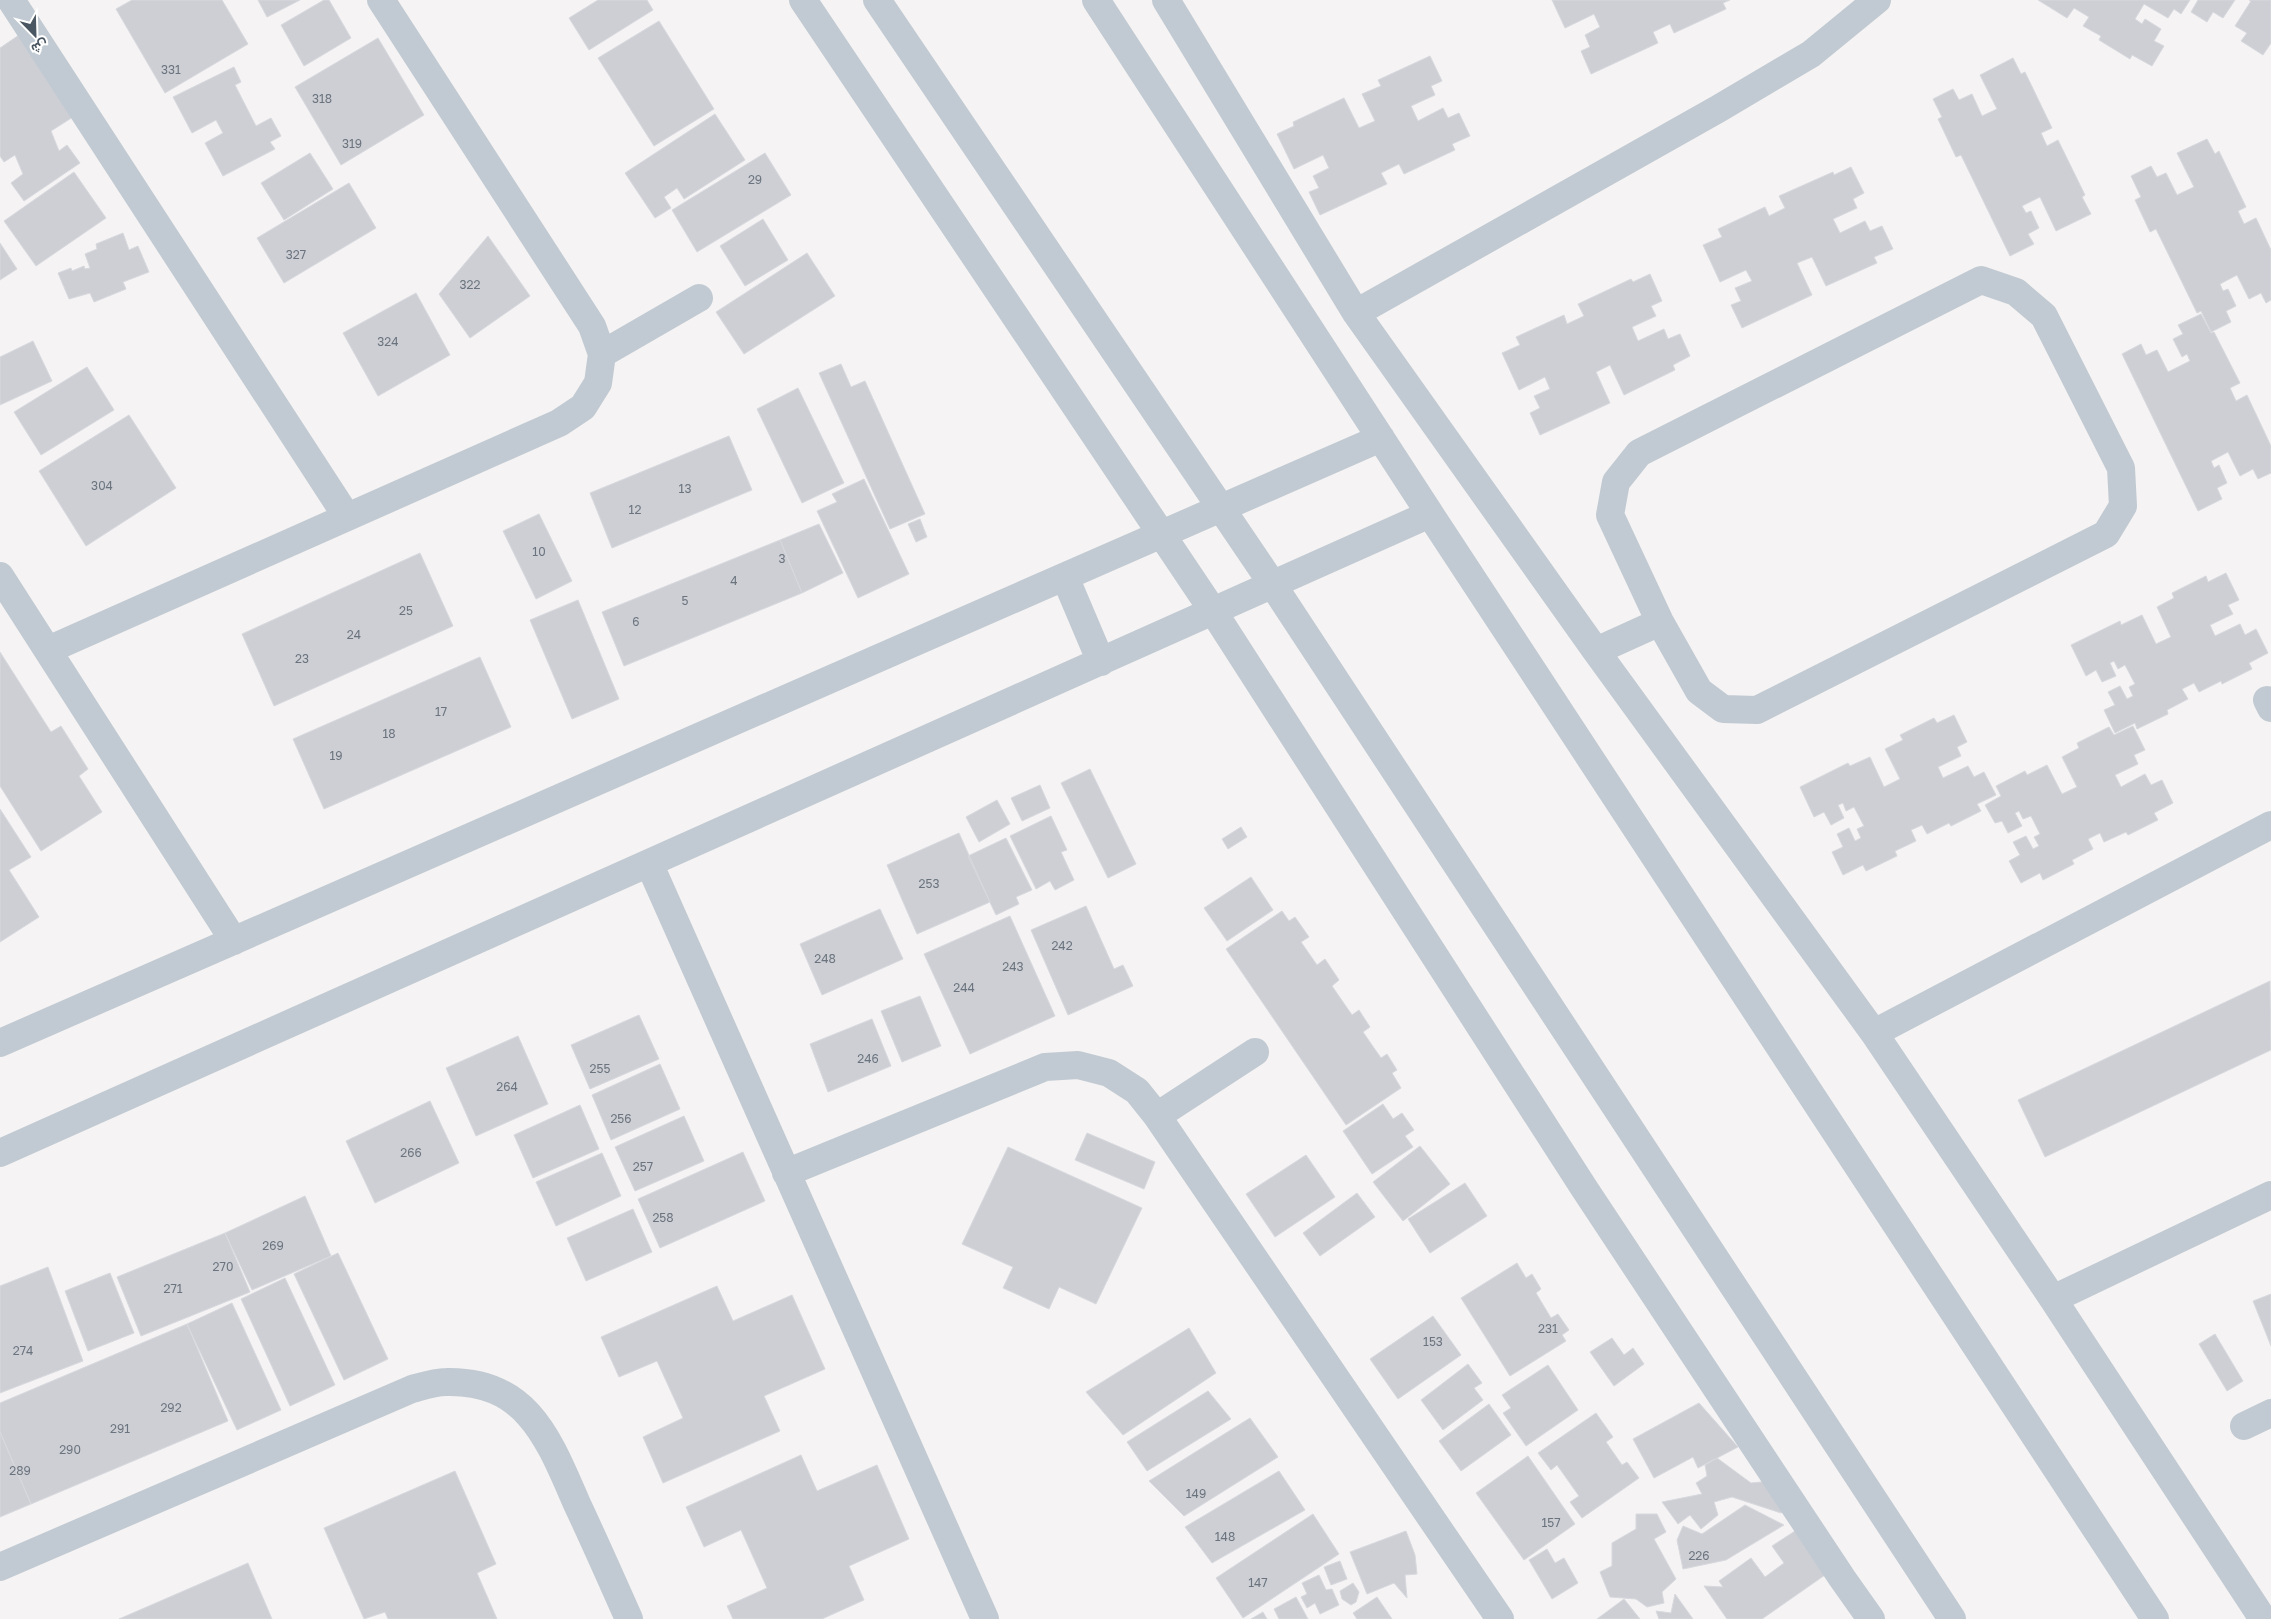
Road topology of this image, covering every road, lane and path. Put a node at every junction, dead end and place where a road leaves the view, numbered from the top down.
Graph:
1 (11, 0) edge
2 (381, 0) edge
3 (803, 0) edge
4 (877, 0) edge
5 (1096, 0) edge
6 (1166, 0) edge
7 (1877, 0) edge
8 (699, 298) dead end
9 (1356, 312) junction
10 (602, 354) junction
11 (1381, 438) junction
12 (1221, 508) junction
13 (1430, 514) junction
14 (347, 517) junction
15 (1161, 534) junction
16 (0, 576) edge
17 (1065, 577) junction
18 (1273, 585) junction
19 (1213, 611) junction
20 (1660, 622) junction
21 (48, 650) junction
22 (1596, 651) junction
23 (1101, 662) junction
24 (2271, 825) edge
25 (649, 863) junction
26 (234, 941) junction
27 (1874, 1033) junction
28 (0, 1044) edge
29 (1254, 1052) dead end
30 (1157, 1116) junction
31 (0, 1153) edge
32 (786, 1172) junction
33 (2271, 1195) edge
34 (2053, 1299) junction
35 (2271, 1413) edge
36 (2244, 1426) dead end
37 (0, 1567) edge
38 (629, 1619) edge
39 (984, 1619) edge
40 (1500, 1619) edge
41 (1871, 1619) edge
42 (1952, 1619) edge
43 (2155, 1619) edge
44 (2263, 1619) edge

1 - 14 street
2 - 10 street
3 - 15 street
4 - 12 street
5 - 11 street
6 - 9 street
7 - 9 street
8 - 10 street
9 - 22 street
10 - 14 street
11 - 12 street
11 - 13 street
12 - 15 street
12 - 18 street
13 - 18 street
13 - 43 street
14 - 21 street
15 - 17 street
15 - 19 street
16 - 21 street
17 - 23 street
17 - 26 street
18 - 19 street
18 - 42 street
19 - 23 street
19 - 41 street
20 - 20 street
20 - 22 street
21 - 26 street
22 - 27 street
23 - 25 street
24 - 27 street
25 - 31 street
25 - 32 street
26 - 28 street
27 - 34 street
29 - 30 street
30 - 32 street
30 - 40 street
32 - 39 street
33 - 34 street
34 - 44 street
35 - 36 street
37 - 38 street

